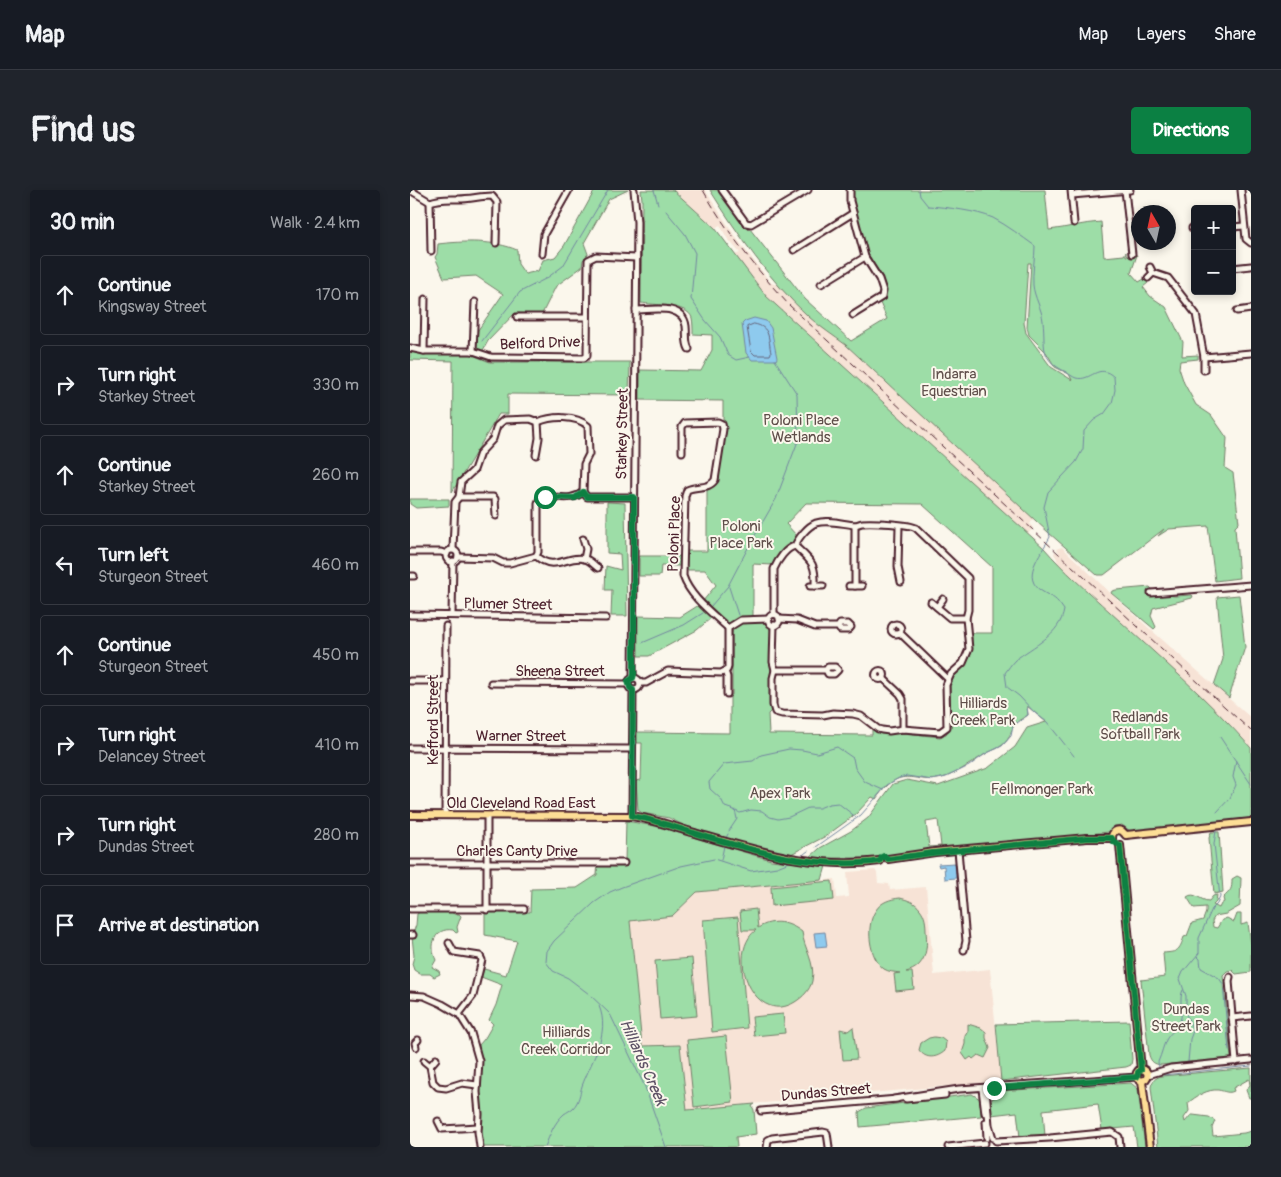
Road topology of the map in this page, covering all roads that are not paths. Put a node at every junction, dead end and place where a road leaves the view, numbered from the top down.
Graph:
1 (410, 190) edge
2 (569, 190) edge
3 (634, 190) edge
4 (722, 190) edge
5 (808, 190) edge
6 (850, 190) edge
7 (1125, 190) edge
8 (1130, 190) edge
9 (1241, 190) edge
10 (1072, 193) edge
11 (430, 202) junction
12 (853, 213) junction
13 (1074, 223) dead end
14 (1244, 226) junction
15 (1236, 227) edge
16 (1251, 243) edge
17 (496, 244) dead end
18 (794, 250) dead end
19 (431, 251) dead end
20 (542, 254) dead end
21 (1132, 254) dead end
22 (865, 257) junction
23 (636, 258) junction
24 (1251, 266) edge
25 (1150, 267) dead end
26 (1236, 268) edge
27 (1153, 273) junction
28 (1148, 278) dead end
29 (821, 284) dead end
30 (425, 299) dead end
31 (475, 302) dead end
32 (525, 309) dead end
33 (1251, 309) edge
34 (636, 310) junction
35 (1237, 311) dead end
36 (853, 315) dead end
37 (517, 317) dead end
38 (525, 317) junction
39 (587, 317) junction
40 (410, 348) edge
41 (689, 349) dead end
42 (424, 351) junction
43 (473, 351) junction
44 (1251, 353) edge
45 (1204, 357) junction
46 (1204, 370) dead end
47 (538, 422) junction
48 (682, 452) dead end
49 (536, 455) dead end
50 (583, 492) junction
51 (459, 497) junction
52 (634, 497) junction
53 (496, 516) dead end
54 (855, 525) junction
55 (899, 526) junction
56 (583, 539) dead end
57 (796, 546) junction
58 (453, 550) junction
59 (410, 552) edge
60 (447, 554) junction
61 (536, 556) junction
62 (458, 557) junction
63 (584, 559) junction
64 (453, 562) junction
65 (598, 568) dead end
66 (901, 582) dead end
67 (823, 586) dead end
68 (862, 586) dead end
69 (1251, 586) edge
70 (1151, 593) dead end
71 (943, 599) dead end
72 (931, 602) dead end
73 (936, 607) junction
74 (774, 614) junction
75 (410, 615) edge
76 (452, 615) junction
77 (606, 618) dead end
78 (966, 618) junction
79 (779, 619) junction
80 (768, 620) junction
81 (774, 625) junction
82 (446, 626) dead end
83 (838, 627) dead end
84 (728, 628) junction
85 (900, 633) dead end
86 (776, 670) junction
87 (826, 670) dead end
88 (725, 671) junction
89 (633, 678) junction
90 (884, 679) dead end
91 (948, 679) junction
92 (410, 681) edge
93 (445, 681) junction
94 (492, 683) dead end
95 (640, 683) junction
96 (628, 684) junction
97 (633, 690) junction
98 (727, 694) dead end
99 (903, 729) junction
100 (410, 748) edge
101 (445, 748) junction
102 (632, 749) junction
103 (410, 815) edge
104 (445, 816) junction
105 (487, 816) junction
106 (632, 816) junction
107 (1251, 822) edge
108 (1126, 835) junction
109 (1112, 838) junction
110 (1120, 845) junction
111 (958, 850) junction
112 (410, 863) edge
113 (624, 863) dead end
114 (487, 864) junction
115 (410, 910) edge
116 (487, 910) junction
117 (524, 910) dead end
118 (450, 943) dead end
119 (964, 950) dead end
120 (454, 952) junction
121 (451, 959) dead end
122 (1230, 977) dead end
123 (410, 995) edge
124 (458, 1014) junction
125 (1251, 1016) edge
126 (1232, 1018) junction
127 (436, 1059) dead end
128 (1251, 1060) edge
129 (424, 1061) dead end
130 (1236, 1062) junction
131 (430, 1066) junction
132 (1141, 1070) junction
133 (1148, 1074) junction
134 (1139, 1079) junction
135 (478, 1085) junction
136 (984, 1089) junction
137 (761, 1111) dead end
138 (438, 1120) dead end
139 (478, 1127) junction
140 (442, 1129) junction
141 (439, 1137) dead end
142 (990, 1142) edge
143 (480, 1146) edge
144 (767, 1147) edge
145 (829, 1147) edge
146 (948, 1147) edge
147 (1120, 1147) edge
148 (1150, 1147) edge

1 - 11 street
2 - 20 street
3 - 23 street, Starkey Street
4 - 5 street
6 - 12 street
7 - 8 street
7 - 10 street
7 - 21 street
9 - 14 street
10 - 13 street
11 - 17 street
11 - 19 street
12 - 18 street
12 - 22 street
14 - 15 street
14 - 16 street
22 - 29 street
22 - 36 street
23 - 34 street, Starkey Street
23 - 39 street, Belford Drive
24 - 26 street
25 - 27 street
27 - 28 street
27 - 45 street
30 - 42 street
31 - 43 street
32 - 38 street
33 - 35 street
34 - 41 street
34 - 52 street, Starkey Street
37 - 38 street
38 - 39 street
39 - 43 street, Belford Drive
40 - 42 street, Belford Drive
42 - 43 street, Belford Drive
44 - 45 street
45 - 46 street
47 - 49 street
47 - 50 street
47 - 51 street
48 - 84 street, Poloni Place
50 - 52 street
50 - 61 street
51 - 53 street
51 - 58 street
52 - 89 street, Starkey Street
54 - 55 street
54 - 57 street
54 - 68 street
55 - 66 street
55 - 78 street
56 - 63 street
57 - 67 street
57 - 74 street
58 - 60 street
58 - 62 street
59 - 60 street
60 - 64 street
61 - 62 street
61 - 63 street
62 - 64 street
63 - 65 street
64 - 76 street
69 - 70 street
71 - 73 street
72 - 73 street
73 - 78 street
74 - 79 street
74 - 80 street
75 - 76 street, Plumer Street
76 - 77 street, Plumer Street
78 - 91 street
79 - 81 street
79 - 83 street
80 - 81 street
80 - 84 street
81 - 86 street
82 - 93 street, Kefford Street
84 - 88 street
85 - 91 street
86 - 87 street
86 - 99 street
88 - 95 street
88 - 98 street
89 - 95 street
89 - 96 street
90 - 99 street
91 - 99 street
92 - 93 street
93 - 101 street, Kefford Street
94 - 96 street, Sheena Street
95 - 97 street
96 - 97 street
97 - 102 street
100 - 101 street, Warner Street
101 - 102 street, Warner Street
101 - 104 street, Kefford Street
102 - 106 street
103 - 104 main road, Old Cleveland Road East
104 - 105 main road, Old Cleveland Road East
105 - 106 main road, Old Cleveland Road East
105 - 114 street
106 - 111 main road, Old Cleveland Road East
107 - 108 main road
108 - 109 main road
108 - 110 main road
109 - 110 main road
109 - 111 main road
110 - 132 main road
111 - 119 street
112 - 114 street, Charles Canty Drive
113 - 114 street, Charles Canty Drive
114 - 116 street
115 - 116 street
116 - 117 street
118 - 120 street
120 - 121 street
120 - 124 street
122 - 126 street
123 - 124 street
124 - 135 street
125 - 126 street
126 - 130 street
127 - 131 street
128 - 130 street
129 - 131 street
130 - 133 street
131 - 135 street
132 - 133 main road
132 - 134 main road
133 - 134 main road
134 - 136 street, Dundas Street
134 - 148 main road
135 - 139 street
136 - 137 street, Dundas Street
136 - 142 street
138 - 140 street
139 - 140 street
139 - 143 street
140 - 141 street
142 - 146 street
142 - 147 street
144 - 145 street

